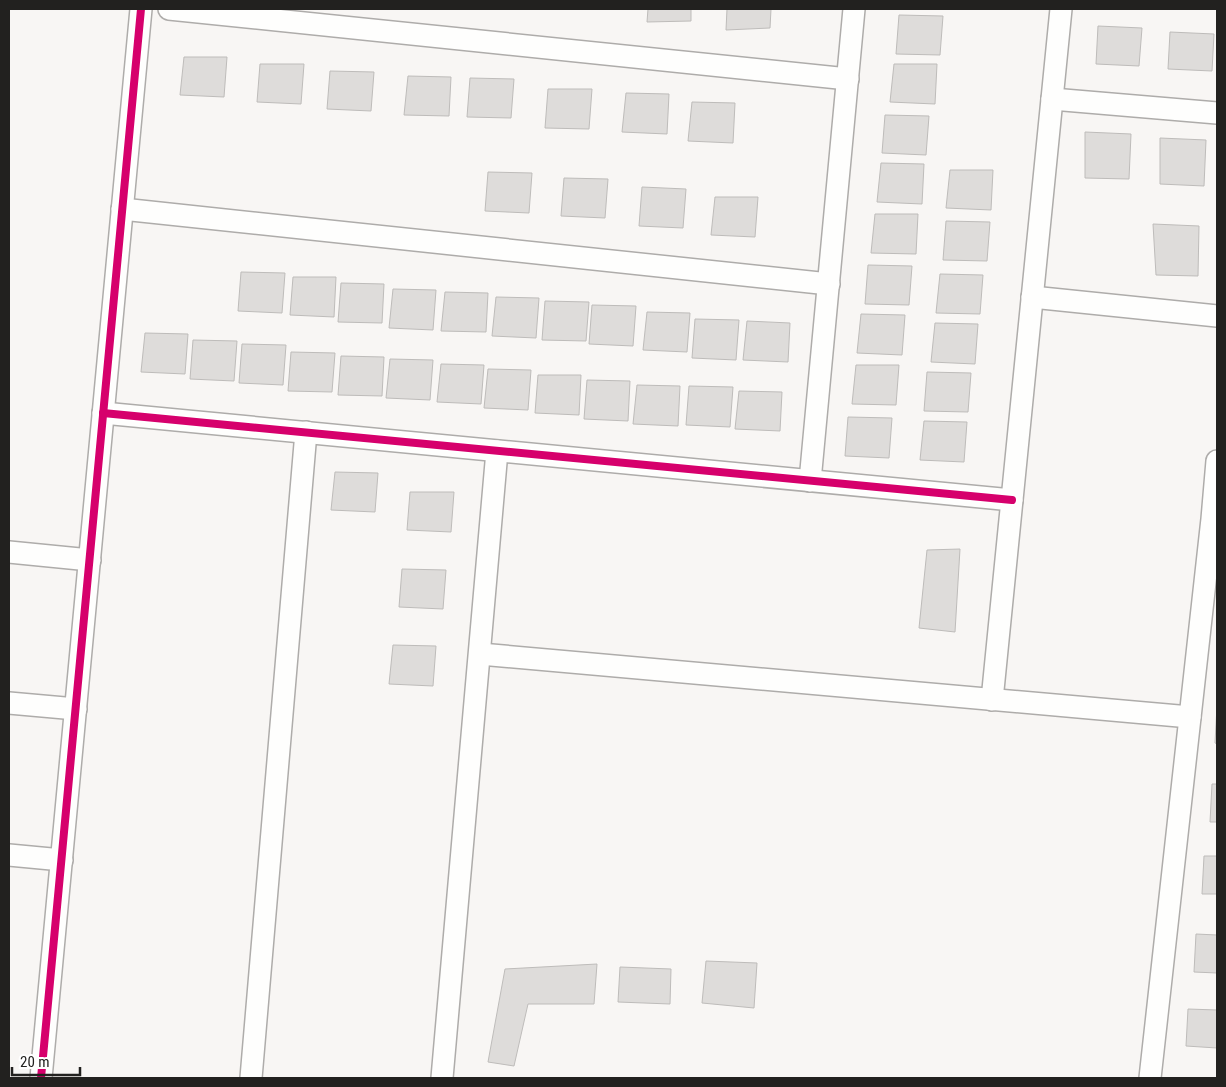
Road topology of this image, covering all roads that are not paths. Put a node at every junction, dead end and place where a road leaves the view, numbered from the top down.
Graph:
1 (141, 9) edge
2 (169, 9) edge
3 (854, 9) edge
4 (1061, 9) edge
5 (848, 79) junction
6 (1052, 99) junction
7 (1217, 113) edge
8 (122, 209) junction
9 (829, 284) junction
10 (1032, 297) junction
11 (1217, 316) edge
12 (103, 413) junction
13 (306, 432) junction
14 (497, 451) junction
15 (1217, 461) edge
16 (810, 481) junction
17 (1012, 500) junction
18 (1215, 519) edge
19 (9, 552) edge
20 (90, 560) junction
21 (480, 654) junction
22 (992, 700) junction
23 (9, 703) edge
24 (76, 709) junction
25 (1190, 717) junction
26 (9, 855) edge
27 (62, 860) junction
28 (41, 1078) edge
29 (251, 1078) edge
30 (442, 1078) edge
31 (1150, 1078) edge

1 - 8 street
2 - 5 street
3 - 5 street
4 - 6 street
5 - 9 street
6 - 7 street
6 - 10 street
8 - 9 street
8 - 12 street
9 - 16 street
10 - 11 street
10 - 17 street
12 - 13 street
12 - 20 street
13 - 14 street
13 - 29 street
14 - 16 street
14 - 21 street
15 - 18 street
16 - 17 street
17 - 22 street
18 - 25 street
19 - 20 street
20 - 24 street
21 - 22 street
21 - 30 street
22 - 25 street
23 - 24 street
24 - 27 street
25 - 31 street
26 - 27 street
27 - 28 street

